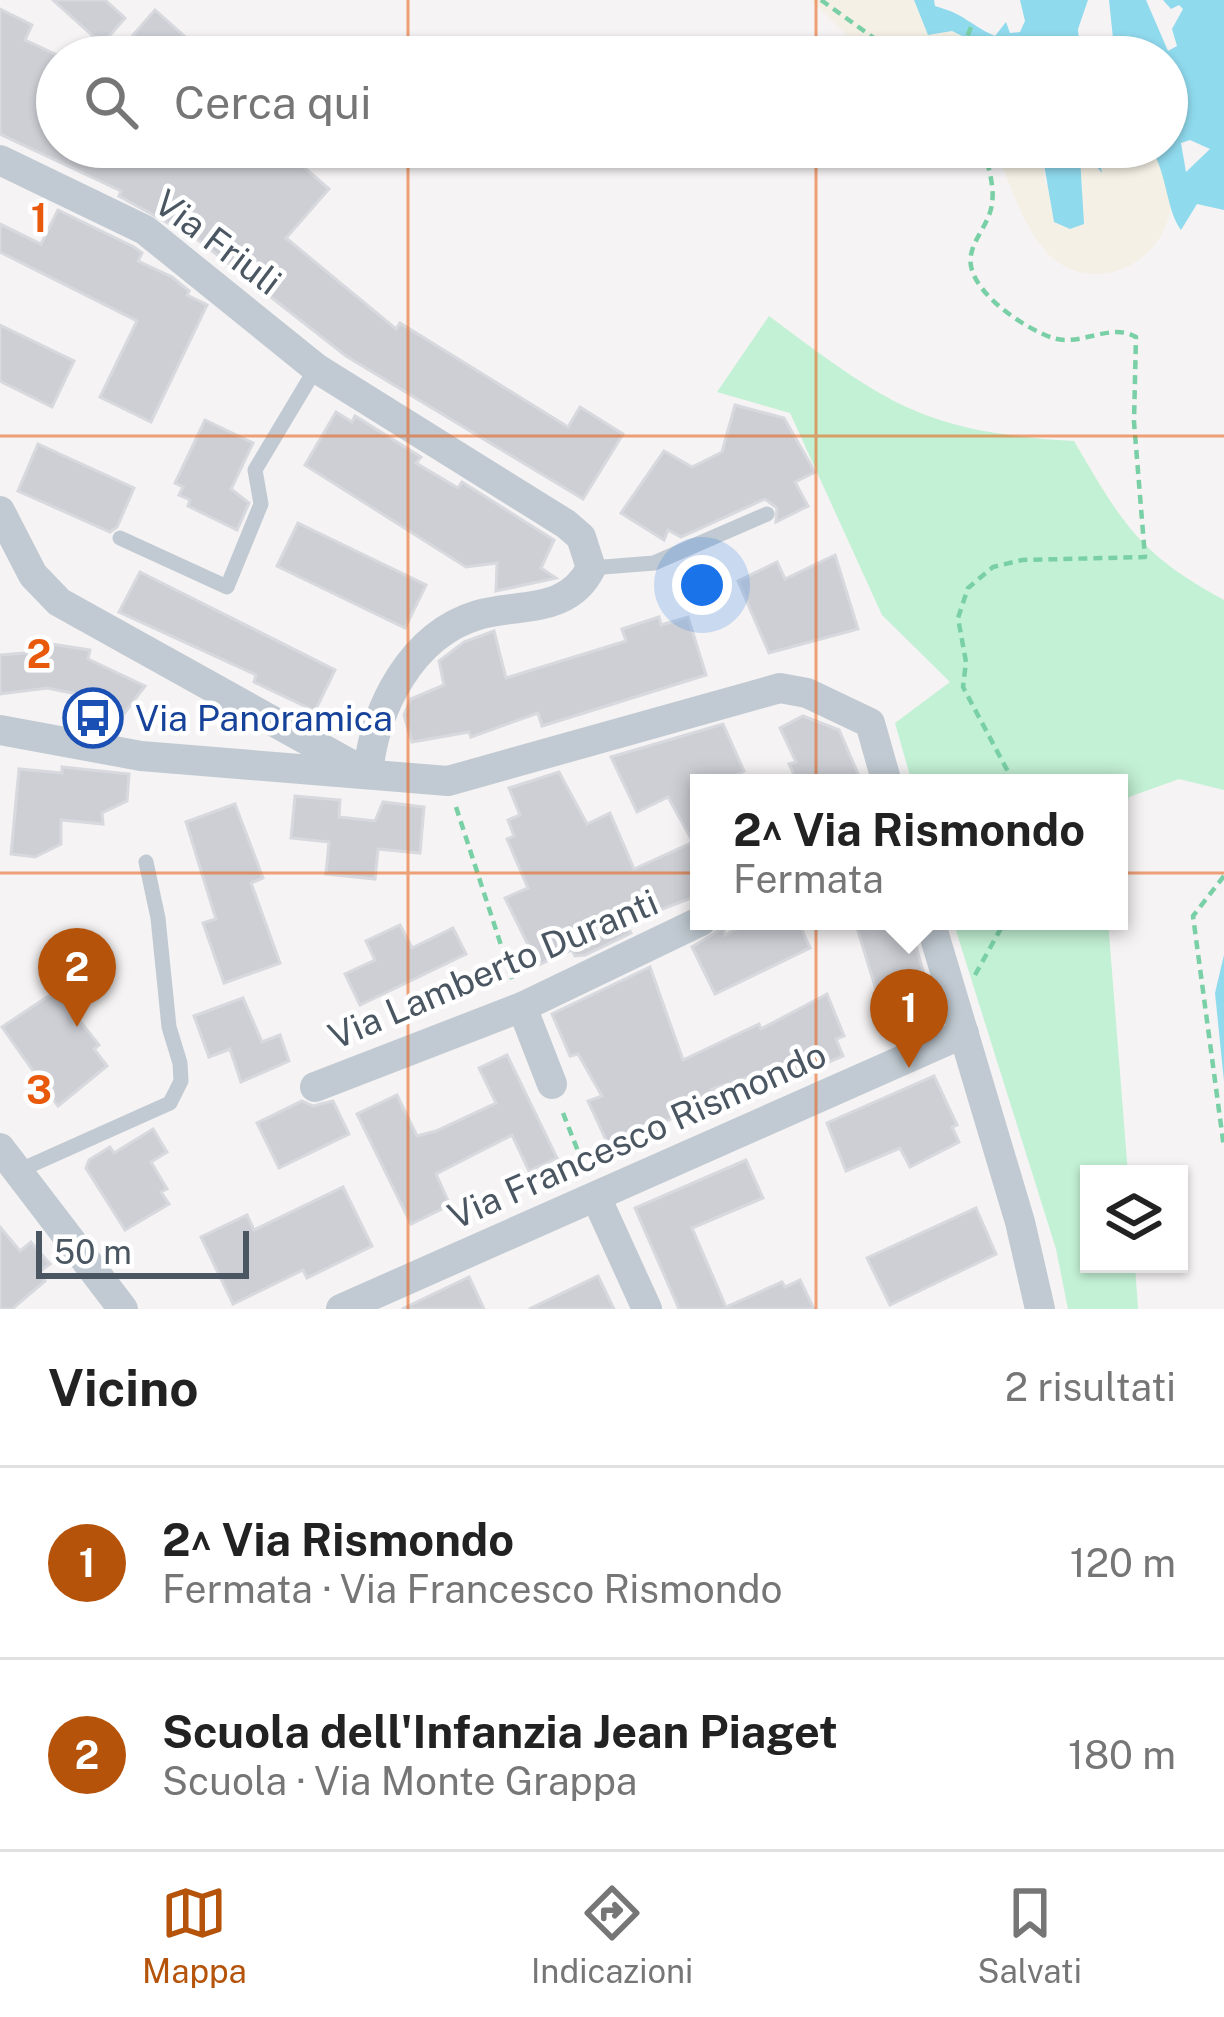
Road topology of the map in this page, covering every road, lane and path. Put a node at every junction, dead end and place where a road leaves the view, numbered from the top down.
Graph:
1 (821, 0) edge
2 (973, 22) dead end
3 (872, 36) edge
4 (967, 36) edge
5 (0, 160) edge
6 (988, 168) edge
7 (316, 368) junction
8 (0, 511) edge
9 (767, 514) dead end
10 (120, 538) dead end
11 (591, 568) junction
12 (0, 730) edge
13 (368, 773) junction
14 (884, 774) edge
15 (1009, 774) edge
16 (448, 782) junction
17 (146, 862) dead end
18 (1224, 876) edge
19 (690, 926) edge
20 (933, 930) edge
21 (1002, 930) edge
22 (953, 994) junction
23 (522, 1007) junction
24 (964, 1033) junction
25 (552, 1084) joint
26 (315, 1088) dead end
27 (1224, 1148) edge
28 (9, 1159) edge
29 (596, 1197) junction
30 (123, 1309) edge
31 (341, 1309) edge
32 (647, 1309) edge
33 (1040, 1309) edge

1 - 3 path
2 - 4 path
5 - 7 street, Via Friuli
6 - 15 path
7 - 10 lane
7 - 11 street, Via Friuli
8 - 13 street
9 - 11 lane
11 - 13 street
12 - 13 street
13 - 16 street
14 - 16 street
16 - 23 path
17 - 28 lane
18 - 27 path
19 - 23 street, Via Lamberto Duranti
20 - 22 street
21 - 22 path
22 - 24 street
23 - 25 street
23 - 26 street, Via Lamberto Duranti
24 - 29 street, Via Francesco Rismondo
24 - 33 street
25 - 29 path
28 - 30 street
29 - 31 street, Via Francesco Rismondo
29 - 32 street

